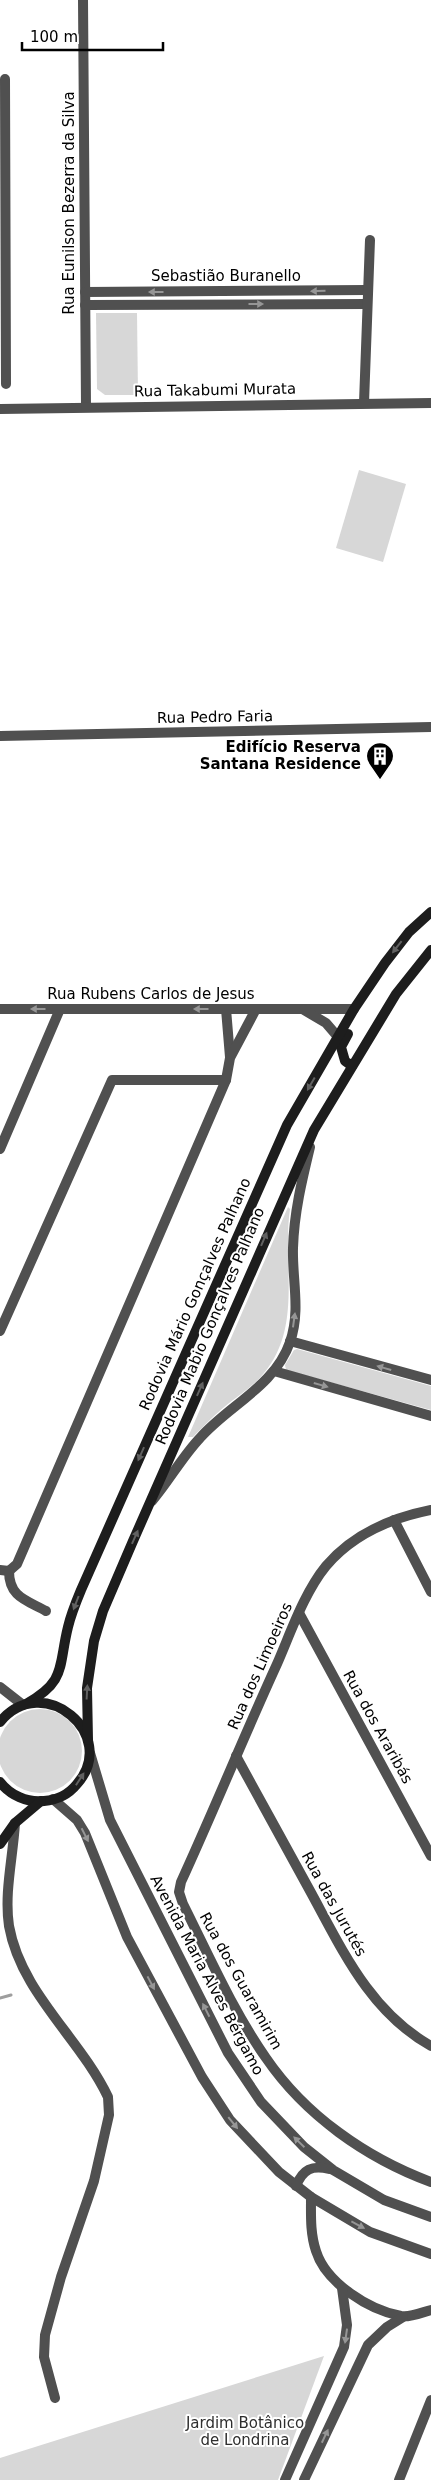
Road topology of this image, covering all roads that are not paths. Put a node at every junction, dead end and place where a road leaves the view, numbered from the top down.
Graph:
1 (83, 0) edge
2 (5, 79) dead end
3 (2, 139) edge
4 (370, 240) dead end
5 (367, 290) junction
6 (84, 292) junction
7 (226, 292) junction
8 (366, 304) junction
9 (85, 305) junction
10 (225, 305) junction
11 (3, 312) edge
12 (6, 384) dead end
13 (364, 403) junction
14 (431, 403) edge
15 (86, 406) junction
16 (0, 409) edge
17 (431, 727) edge
18 (0, 736) edge
19 (431, 912) edge
20 (431, 950) edge
21 (0, 1009) edge
22 (60, 1009) junction
23 (226, 1009) junction
24 (256, 1009) junction
25 (301, 1009) junction
26 (354, 1009) junction
27 (338, 1037) junction
28 (230, 1058) junction
29 (352, 1066) junction
30 (226, 1080) junction
31 (314, 1130) junction
32 (0, 1148) edge
33 (0, 1332) edge
34 (290, 1342) junction
35 (274, 1371) junction
36 (431, 1380) edge
37 (431, 1416) edge
38 (148, 1506) junction
39 (431, 1510) edge
40 (394, 1520) junction
41 (4, 1571) edge
42 (431, 1592) edge
43 (46, 1611) dead end
44 (299, 1613) junction
45 (0, 1687) edge
46 (24, 1705) junction
47 (0, 1722) edge
48 (88, 1745) junction
49 (236, 1756) junction
50 (0, 1782) edge
51 (53, 1799) junction
52 (40, 1801) junction
53 (15, 1823) junction
54 (0, 1844) edge
55 (431, 1856) edge
56 (179, 1892) joint
57 (431, 2046) edge
58 (333, 2170) junction
59 (431, 2182) edge
60 (296, 2186) junction
61 (311, 2197) junction
62 (431, 2217) edge
63 (431, 2254) edge
64 (342, 2288) junction
65 (431, 2310) edge
66 (403, 2317) junction
67 (55, 2398) dead end
68 (431, 2400) edge
69 (427, 2420) edge
70 (285, 2480) edge
71 (304, 2480) edge
72 (399, 2480) edge

1 - 6 street, Rua Eunilson Bezerra da Silva
2 - 3 street
3 - 11 street
4 - 5 street
5 -> 7 street, Sebastião Buranello
5 - 8 street
7 -> 6 street, Sebastião Buranello
6 - 9 street, Rua Eunilson Bezerra da Silva
7 - 10 street
10 -> 8 street, Sebastião Buranello
8 - 13 street
9 - 10 street, Sebastião Buranello
9 - 15 street, Rua Eunilson Bezerra da Silva
11 - 12 street
13 - 14 street, Rua Takabumi Murata
13 - 15 street, Rua Takabumi Murata
15 - 16 street, Rua Takabumi Murata
17 - 18 street, Rua Pedro Faria
19 -> 26 main road, Rodovia Mário Gonçalves Palhano
20 - 29 main road, Rodovia Mabio Gonçalves Palhano
22 -> 21 street, Rua Rubens Carlos de Jesus
23 -> 22 street, Rua Rubens Carlos de Jesus
22 - 32 street
23 - 24 street, Rua Rubens Carlos de Jesus
23 - 28 street
24 - 25 street, Rua Rubens Carlos de Jesus
24 - 28 street
25 - 26 street, Rua Rubens Carlos de Jesus
25 - 27 street, Rua Rubens Carlos de Jesus
26 - 27 main road, Rodovia Mário Gonçalves Palhano
26 - 29 main road
27 -> 46 main road, Rodovia Mário Gonçalves Palhano
28 - 30 street
29 - 31 main road, Rodovia Mabio Gonçalves Palhano
30 - 33 street
30 - 41 street
34 -> 31 street
38 -> 31 main road, Rodovia Mabio Gonçalves Palhano
34 - 35 street
36 -> 34 street
35 -> 37 street
35 - 38 street
48 -> 38 main road, Rodovia Mabio Gonçalves Palhano
39 - 40 street, Rua dos Limoeiros
40 - 42 street
40 - 44 street, Rua dos Limoeiros
41 - 43 street
44 - 49 street, Rua dos Limoeiros
44 - 55 street, Rua dos Araribás
45 - 46 street
46 - 47 main road, Rodovia Mário Gonçalves Palhano
46 - 48 main road
51 -> 48 main road, Rodovia Mabio Gonçalves Palhano
58 -> 48 street, Avenida Maria Alves Bérgamo
49 - 56 street, Rua dos Limoeiros
49 - 57 street, Rua das Jurutés
50 - 52 main road
51 - 52 main road
51 -> 60 street
52 - 53 main road
53 - 54 main road
53 - 67 street
56 - 59 street, Rua dos Guaramirim
58 - 60 street
58 - 62 street, Avenida Maria Alves Bérgamo
60 - 61 street
61 -> 63 street
61 - 64 street
64 - 66 street
64 -> 70 street
65 - 66 street
71 -> 66 street
68 - 69 street
69 - 72 street

